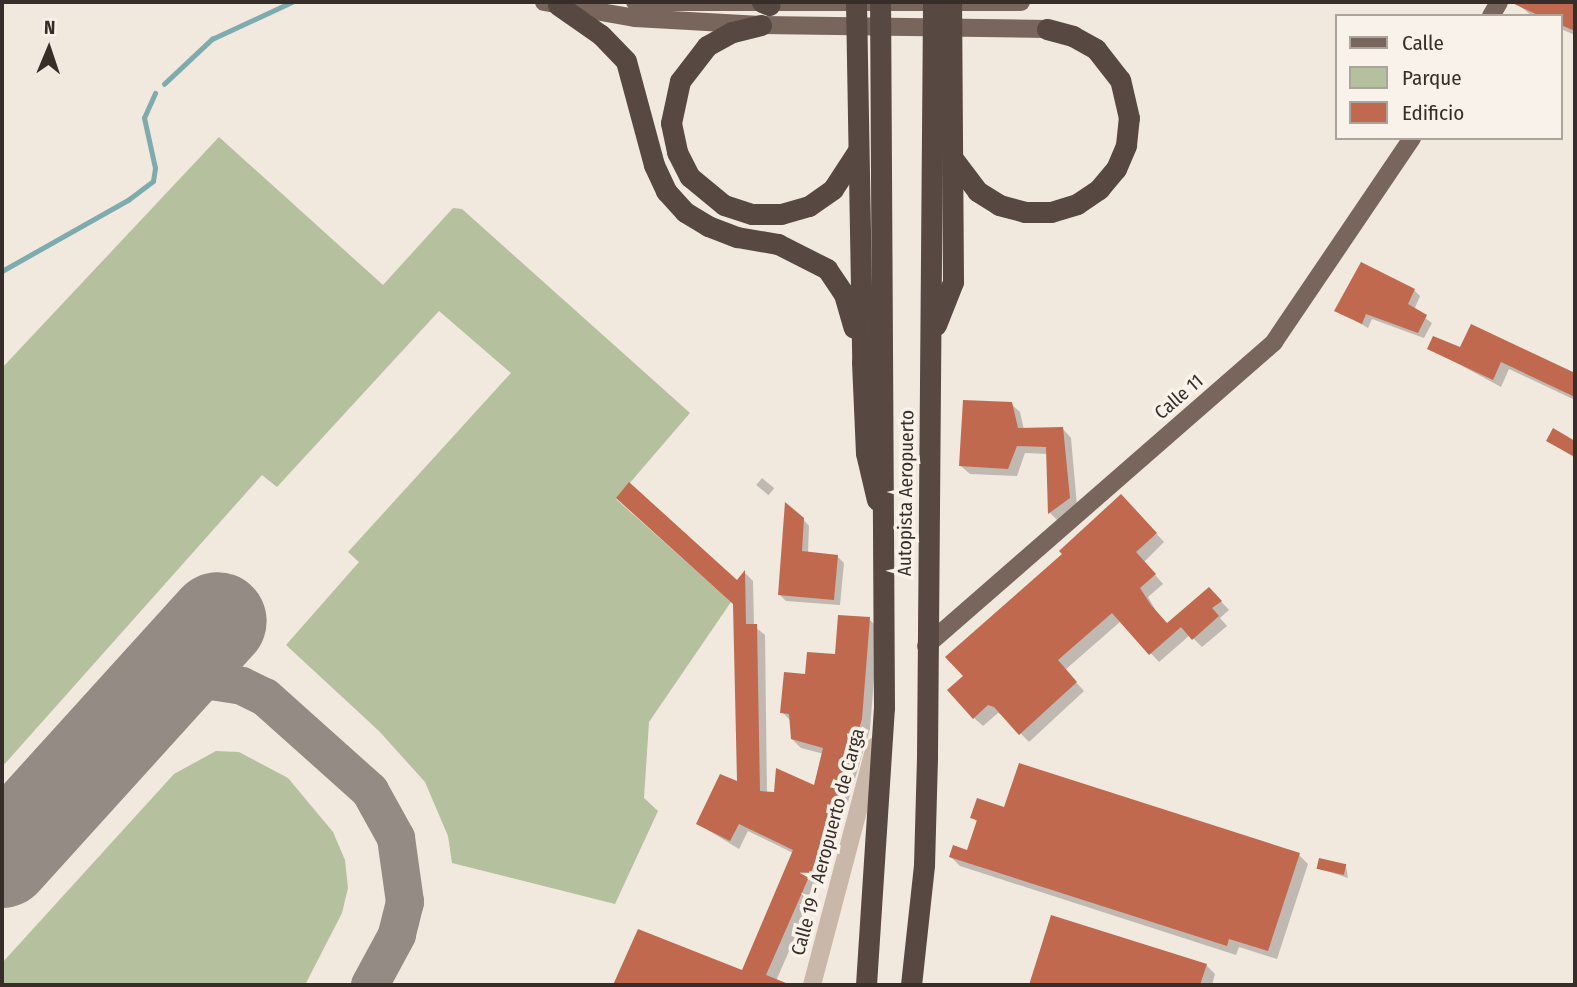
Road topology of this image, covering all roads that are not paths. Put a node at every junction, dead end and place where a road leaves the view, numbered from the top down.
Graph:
1 (635, 2) edge
2 (856, 2) edge
3 (880, 2) edge
4 (933, 2) edge
5 (951, 2) edge
6 (1021, 2) edge
7 (551, 3) edge
8 (765, 3) edge
9 (761, 25) junction
10 (1047, 29) joint
11 (943, 51) junction
12 (858, 139) junction
13 (1411, 140) edge
14 (954, 160) junction
15 (931, 338) junction
16 (862, 362) junction
17 (886, 540) junction
18 (926, 646) junction
19 (884, 708) junction
20 (812, 985) edge
21 (866, 985) edge
22 (911, 985) edge

1 - 8 main road
2 - 12 highway
3 - 17 highway, Autopista Aeropuerto
4 - 11 highway, Autopista Aeropuerto
5 - 11 highway
6 - 8 main road
7 - 9 main road
7 - 16 highway
9 - 10 main road
9 - 12 highway
10 - 14 highway
11 - 14 highway
11 - 15 highway, Autopista Aeropuerto
12 - 16 highway
13 - 18 main road, Calle 11
14 - 15 highway
15 - 18 highway, Autopista Aeropuerto
16 - 17 highway
17 - 19 highway, Autopista Aeropuerto
18 - 22 highway, Autopista Aeropuerto
19 - 20 street, Calle 19 - Aeropuerto de Carga
19 - 21 highway, Autopista Aeropuerto

